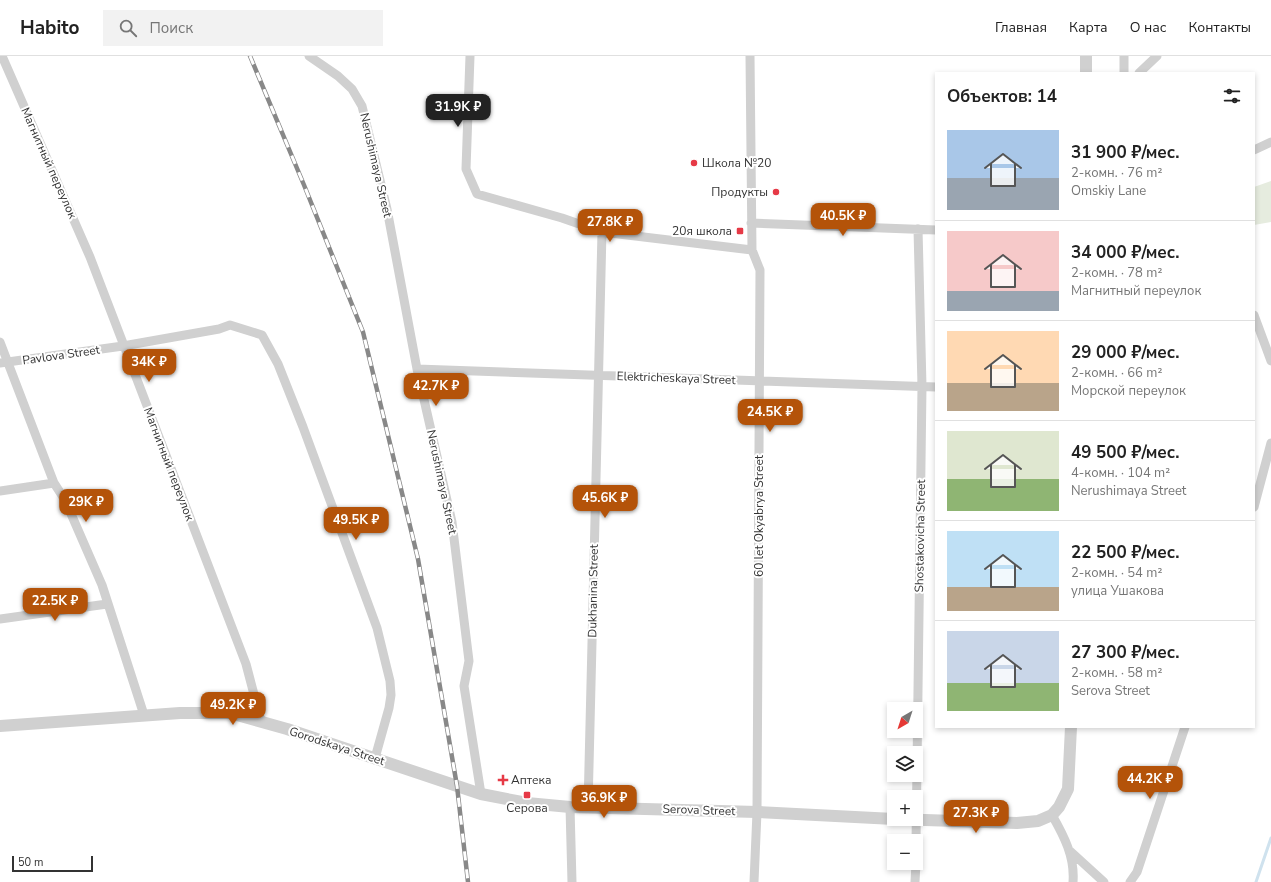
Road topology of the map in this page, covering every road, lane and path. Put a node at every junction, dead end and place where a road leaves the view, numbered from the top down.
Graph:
1 (309, 56) edge
2 (470, 56) edge
3 (750, 56) edge
4 (1086, 56) edge
5 (1124, 56) edge
6 (1157, 56) edge
7 (2, 59) edge
8 (1086, 72) edge
9 (1124, 72) edge
10 (1140, 72) edge
11 (1271, 142) edge
12 (1255, 150) edge
13 (752, 223) junction
14 (918, 229) junction
15 (935, 230) edge
16 (602, 232) junction
17 (752, 250) junction
18 (1255, 319) edge
19 (0, 342) edge
20 (123, 346) junction
21 (1271, 361) edge
22 (4, 363) edge
23 (417, 369) junction
24 (597, 375) junction
25 (760, 381) junction
26 (922, 386) junction
27 (935, 387) edge
28 (1271, 443) edge
29 (54, 483) junction
30 (0, 491) edge
31 (1255, 503) edge
32 (107, 604) junction
33 (0, 619) edge
34 (144, 715) junction
35 (261, 721) junction
36 (0, 726) edge
37 (1071, 728) edge
38 (1186, 728) edge
39 (375, 758) junction
40 (457, 786) joint
41 (916, 790) edge
42 (481, 794) junction
43 (570, 806) junction
44 (588, 807) junction
45 (756, 812) junction
46 (1052, 815) junction
47 (887, 819) edge
48 (923, 820) edge
49 (1070, 851) junction
50 (916, 870) edge
51 (572, 882) edge
52 (754, 882) edge
53 (916, 882) edge
54 (1073, 882) edge
55 (1104, 882) edge
56 (1130, 882) edge

1 - 23 street, Nerushimaya Street
2 - 16 street
3 - 13 street, 60 let Okyabrya Street
4 - 8 street
5 - 9 street
6 - 10 street
7 - 20 street, Магнитный переулок
11 - 12 street
13 - 14 street
13 - 17 street, 60 let Okyabrya Street
14 - 15 street
14 - 26 street, Shostakovicha Street
16 - 17 street
16 - 24 street, Dukhanina Street
17 - 25 street, 60 let Okyabrya Street
18 - 21 street
19 - 22 street
20 - 22 street, Pavlova Street
20 - 35 street, Магнитный переулок
20 - 39 street, Pavlova Street
22 - 29 street
23 - 24 street, Elektricheskaya Street
23 - 42 street, Nerushimaya Street
24 - 25 street, Elektricheskaya Street
24 - 44 street, Dukhanina Street
25 - 26 street, Elektricheskaya Street
25 - 45 street, 60 let Okyabrya Street
26 - 27 street, Elektricheskaya Street
26 - 41 street, Shostakovicha Street
28 - 31 street
29 - 30 street
29 - 32 street
32 - 33 street
32 - 34 street
34 - 35 street, Gorodskaya Street
34 - 36 street, Gorodskaya Street
35 - 39 street, Gorodskaya Street
37 - 46 street
38 - 56 street
39 - 40 street, Gorodskaya Street
40 - 42 street, Serova Street
42 - 43 street, Serova Street
43 - 44 street, Serova Street
43 - 51 street
44 - 45 street, Serova Street
45 - 47 street, Serova Street
45 - 52 street, 60 let Okyabrya Street
46 - 48 street, Serova Street
46 - 49 street
49 - 54 street
49 - 55 street
50 - 53 street

